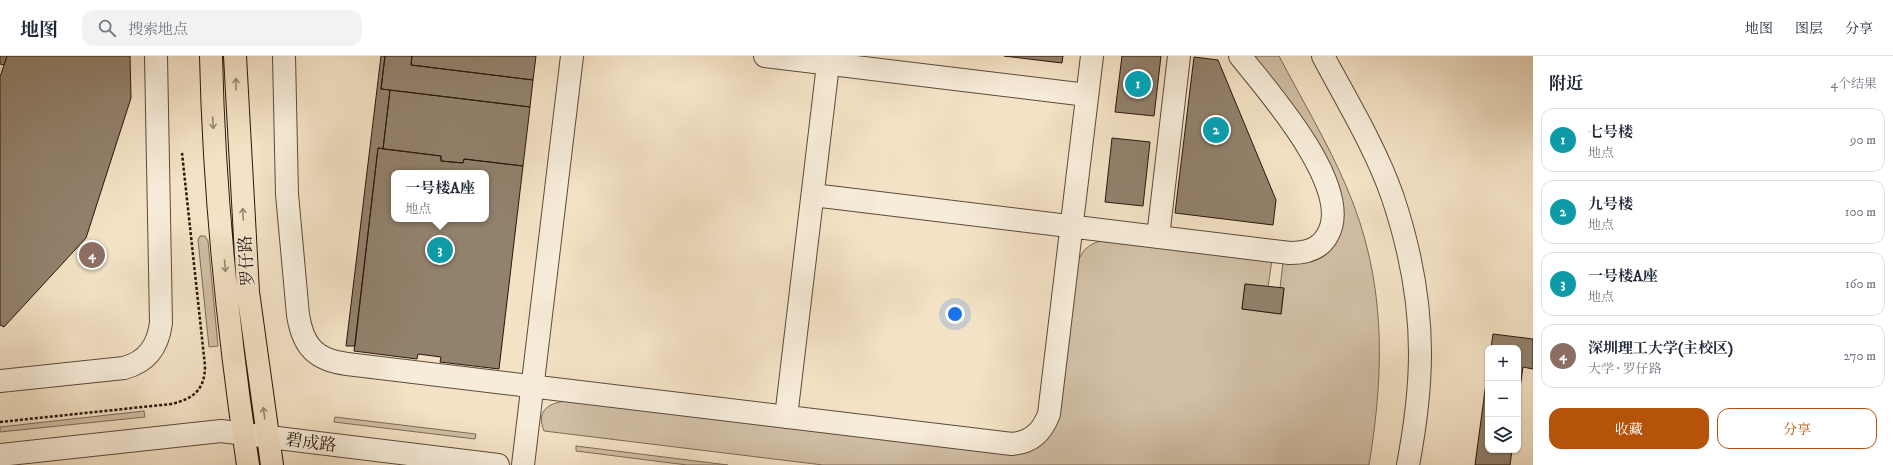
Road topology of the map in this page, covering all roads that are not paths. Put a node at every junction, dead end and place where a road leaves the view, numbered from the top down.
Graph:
1 (156, 56) edge
2 (211, 56) edge
3 (235, 56) edge
4 (284, 56) edge
5 (572, 56) edge
6 (765, 56) edge
7 (1092, 56) edge
8 (1179, 56) edge
9 (1240, 56) edge
10 (1323, 56) edge
11 (829, 60) edge
12 (1087, 95) junction
13 (813, 195) junction
14 (1072, 226) junction
15 (1158, 237) junction
16 (0, 381) edge
17 (786, 418) junction
18 (243, 434) junction
19 (267, 436) junction
20 (0, 455) edge
21 (248, 465) edge
22 (272, 465) edge
23 (498, 465) edge
24 (523, 465) edge
25 (1408, 465) edge

1 - 16 street
2 -> 18 main road, 罗仔路
19 -> 3 main road, 罗仔路
4 - 17 street
5 - 24 street
6 - 11 street
7 - 12 street
8 - 15 street
9 - 15 street
10 - 25 street
11 - 12 street
11 - 13 street
12 - 14 street
13 - 14 street
13 - 17 street
14 - 15 street
14 - 17 street
18 - 19 street, 碧成路
18 - 20 street, 碧成路
18 - 21 main road, 罗仔路
19 - 22 main road, 罗仔路
19 - 23 street, 碧成路

